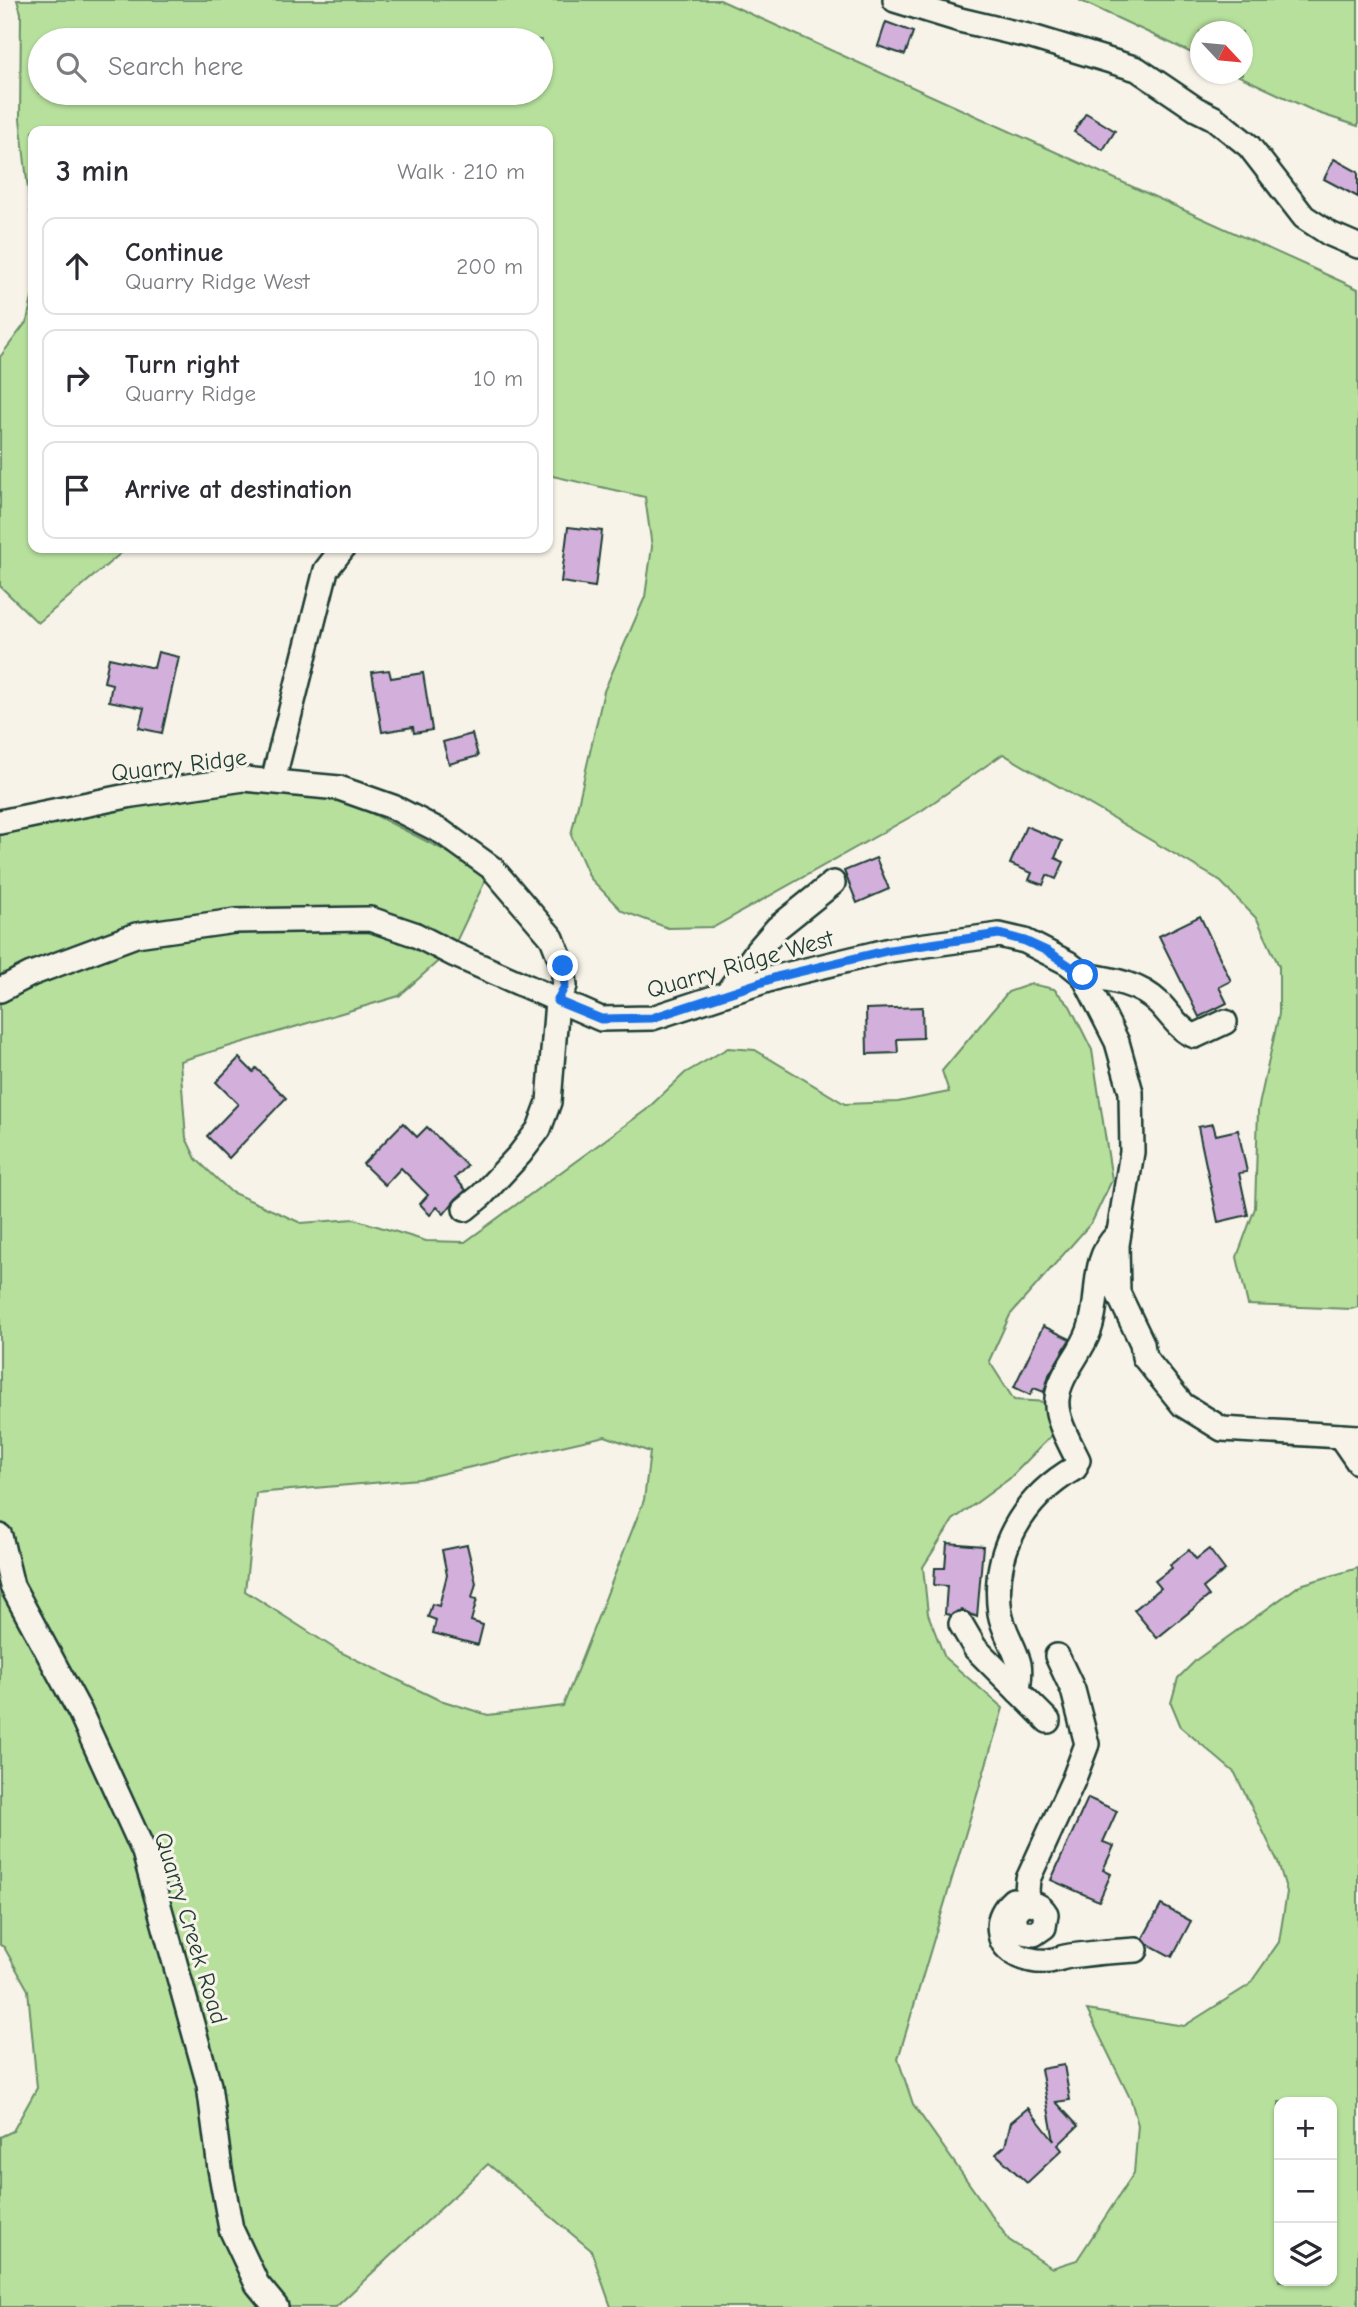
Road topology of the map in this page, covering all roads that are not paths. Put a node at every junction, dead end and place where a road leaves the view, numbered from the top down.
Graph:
1 (895, 0) edge
2 (1358, 246) edge
3 (339, 553) edge
4 (273, 781) junction
5 (0, 822) edge
6 (833, 883) dead end
7 (1083, 975) junction
8 (0, 989) edge
9 (727, 993) junction
10 (557, 1001) junction
11 (1225, 1022) dead end
12 (465, 1209) dead end
13 (1119, 1232) junction
14 (1358, 1419) edge
15 (1342, 1436) edge
16 (1358, 1462) edge
17 (0, 1536) edge
18 (961, 1624) dead end
19 (1057, 1656) dead end
20 (1018, 1691) junction
21 (1048, 1721) dead end
22 (1136, 1950) dead end
23 (276, 2307) edge

1 - 2 street
3 - 4 street
4 - 5 street, Quarry Ridge
4 - 10 street, Quarry Ridge
6 - 9 street
7 - 9 street, Quarry Ridge West
7 - 11 street
7 - 13 street, Quarry Ridge West
8 - 10 street
9 - 10 street, Quarry Ridge West
10 - 12 street, Quarry Ridge
13 - 15 street, Quarry Ridge West
13 - 20 street
14 - 15 street
15 - 16 street
17 - 23 street, Quarry Creek Road
18 - 20 street
19 - 22 street
20 - 21 street

